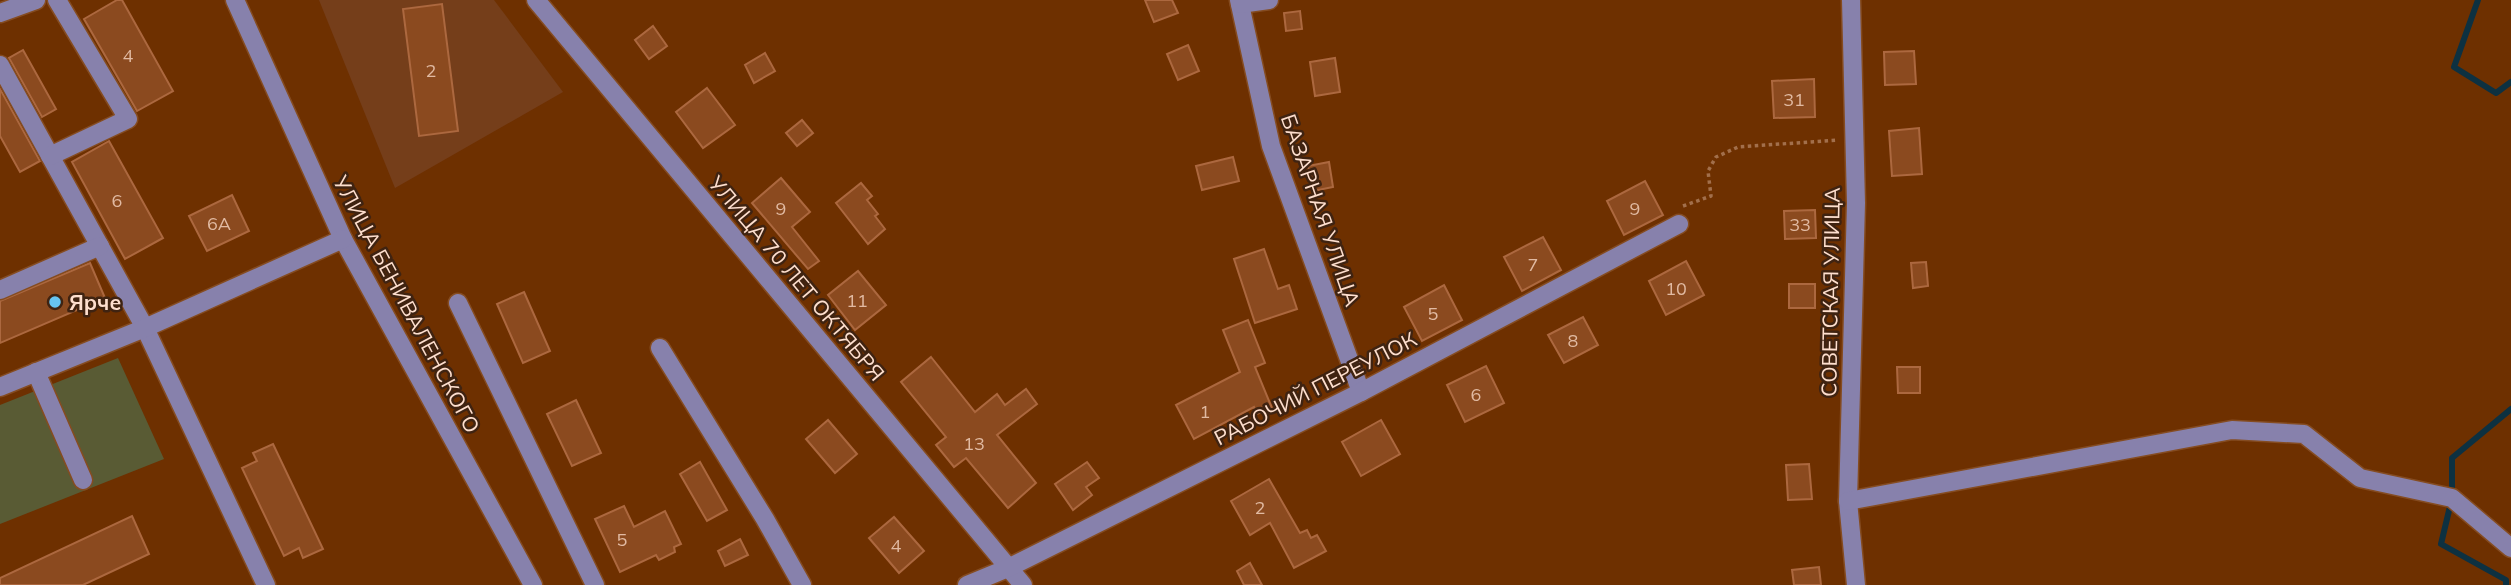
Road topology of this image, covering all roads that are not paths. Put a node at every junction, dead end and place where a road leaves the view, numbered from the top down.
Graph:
1 (36, 0) edge
2 (57, 0) edge
3 (235, 0) edge
4 (537, 0) edge
5 (1269, 0) edge
6 (1851, 0) edge
7 (1240, 2) edge
8 (0, 13) edge
9 (0, 65) edge
10 (50, 156) junction
11 (1679, 224) road end
12 (342, 239) junction
13 (100, 246) junction
14 (0, 290) edge
15 (458, 303) dead end
16 (145, 328) junction
17 (660, 348) dead end
18 (36, 372) junction
19 (1, 383) edge
20 (1361, 392) junction
21 (83, 480) dead end
22 (1849, 501) junction
23 (2511, 548) edge
24 (1008, 568) junction
25 (266, 585) edge
26 (533, 585) edge
27 (595, 585) edge
28 (802, 585) edge
29 (967, 585) edge
30 (1023, 585) edge
31 (1856, 585) edge

1 - 8 street
2 - 10 street
3 - 12 street, УЛИЦА БЕНИВАЛЕНСКОГО
4 - 24 street, УЛИЦА 70 ЛЕТ ОКТЯБРЯ
5 - 7 street
6 - 22 street, СОВЕТСКАЯ УЛИЦА
7 - 20 street, БАЗАРНАЯ УЛИЦА
9 - 10 street
10 - 13 street
11 - 20 street, РАБОЧИЙ ПЕРЕУЛОК
12 - 16 street
12 - 26 street, УЛИЦА БЕНИВАЛЕНСКОГО
13 - 14 street
13 - 16 street
15 - 27 street
16 - 18 street
16 - 25 street
17 - 28 street
18 - 19 street
18 - 21 street
20 - 24 street, РАБОЧИЙ ПЕРЕУЛОК
22 - 23 street
22 - 31 street, СОВЕТСКАЯ УЛИЦА
24 - 29 street, РАБОЧИЙ ПЕРЕУЛОК
24 - 30 street, УЛИЦА 70 ЛЕТ ОКТЯБРЯ

